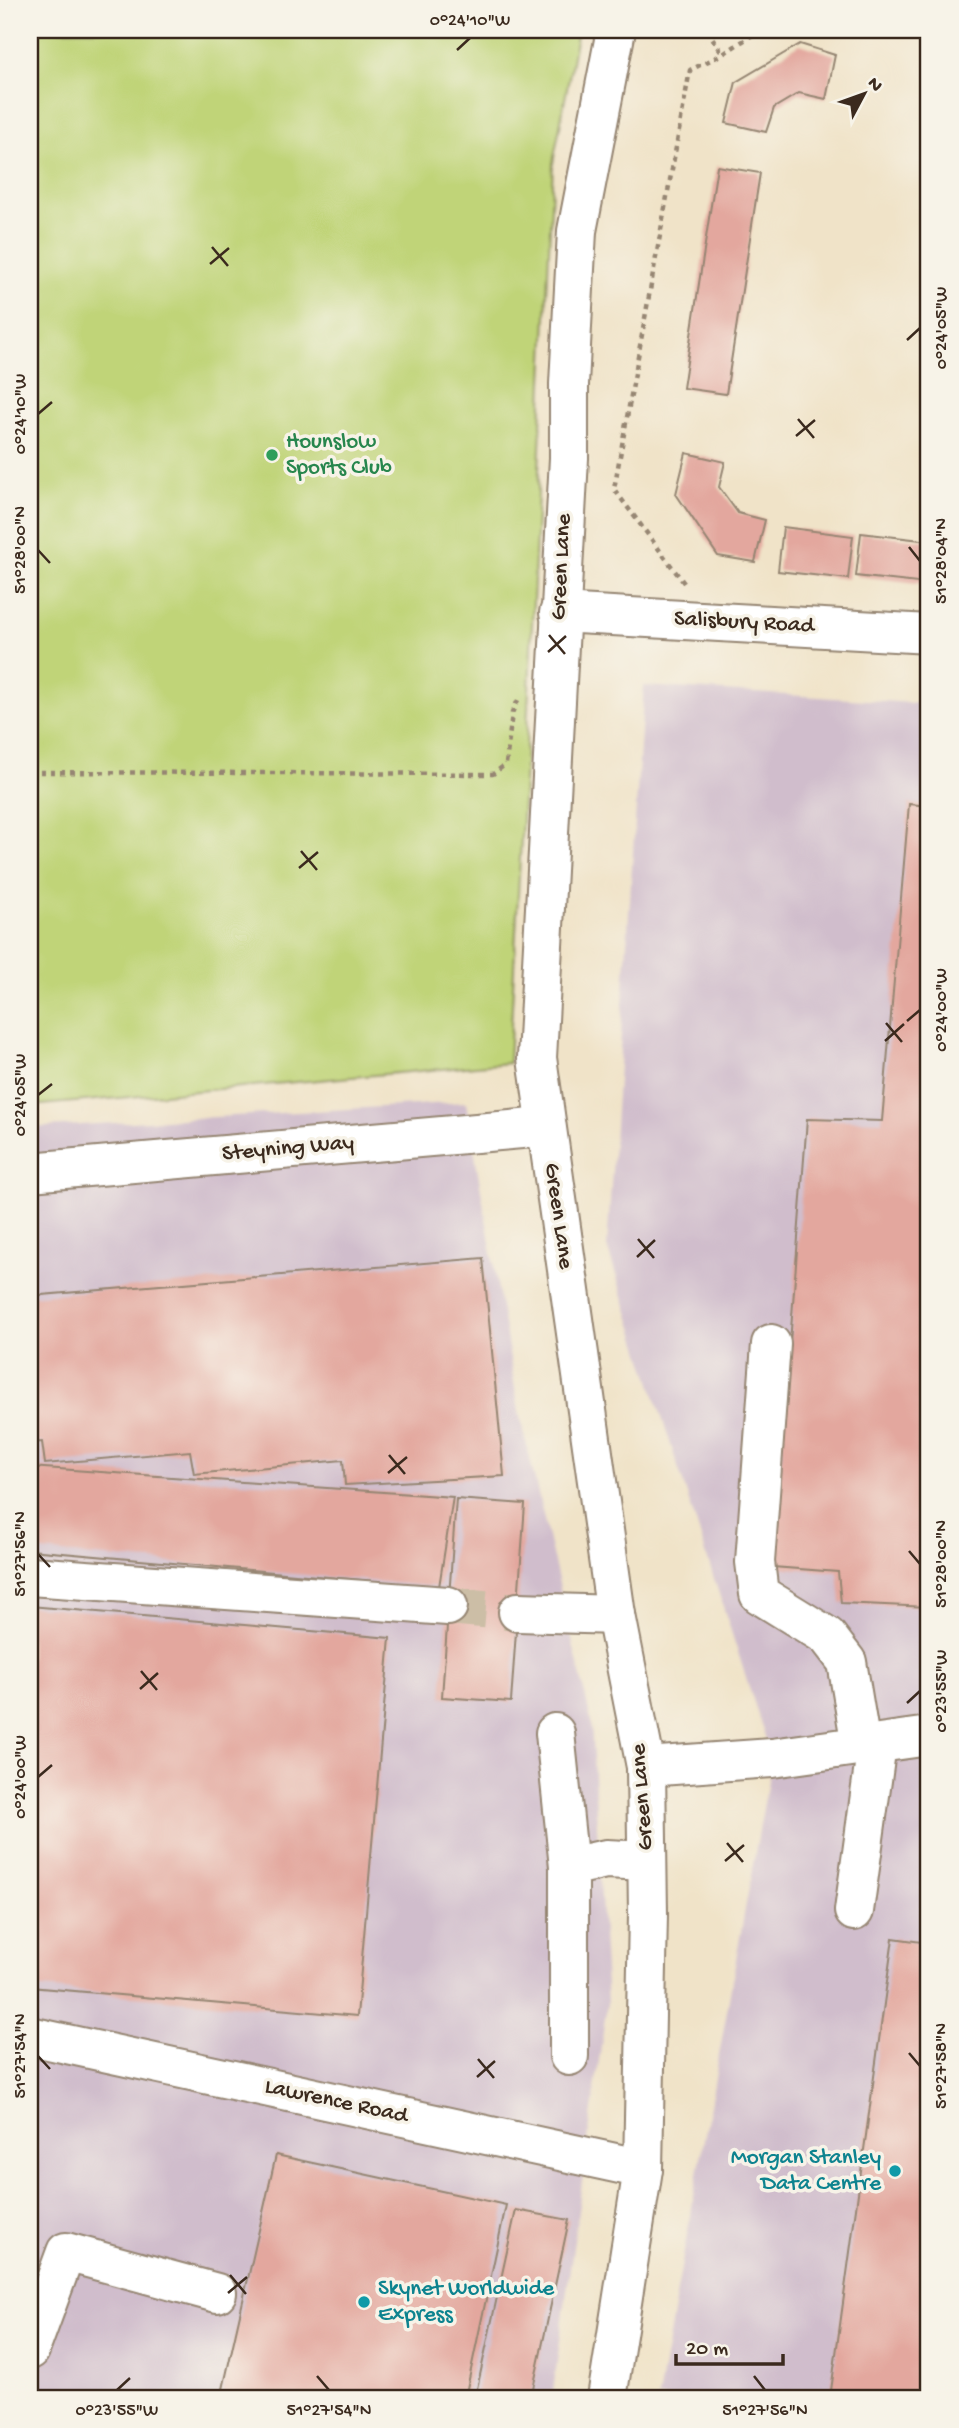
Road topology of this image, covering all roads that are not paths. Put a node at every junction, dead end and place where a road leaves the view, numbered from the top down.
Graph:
1 (616, 30) edge
2 (559, 613) junction
3 (929, 634) edge
4 (545, 1127) junction
5 (30, 1172) edge
6 (772, 1344) dead end
7 (30, 1576) edge
8 (448, 1606) tunnel mouth
9 (518, 1612) tunnel mouth
10 (616, 1615) junction
11 (555, 1733) dead end
12 (929, 1736) edge
13 (869, 1745) junction
14 (646, 1767) junction
15 (647, 1861) junction
16 (569, 1867) junction
17 (854, 1911) dead end
18 (30, 2036) edge
19 (569, 2056) dead end
20 (643, 2169) junction
21 (217, 2293) dead end
22 (30, 2350) edge
23 (607, 2398) edge

1 - 2 street, Green Lane
2 - 3 street, Salisbury Road
2 - 4 street, Green Lane
4 - 5 street, Steyning Way
4 - 10 street, Green Lane
6 - 13 street
7 - 8 street
9 - 10 street
10 - 14 street, Green Lane
11 - 16 street
12 - 13 street
13 - 14 street
13 - 17 street
14 - 15 street, Green Lane
15 - 16 street
15 - 20 street, Green Lane
16 - 19 street
18 - 20 street, Lawrence Road
20 - 23 street, Green Lane
21 - 22 street

